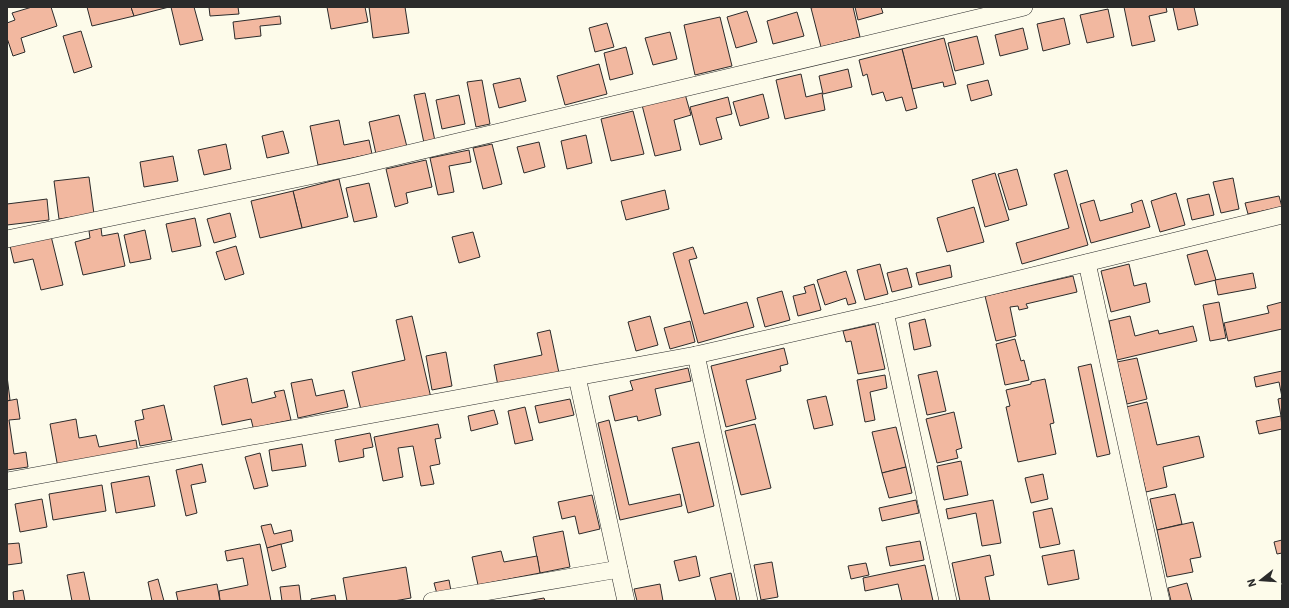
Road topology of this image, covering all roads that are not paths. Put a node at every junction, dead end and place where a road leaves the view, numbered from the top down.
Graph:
1 (1024, 7) edge
2 (1282, 215) edge
3 (7, 239) edge
4 (1087, 263) junction
5 (885, 312) junction
6 (696, 355) junction
7 (576, 377) junction
8 (7, 481) edge
9 (619, 569) junction
10 (432, 601) edge
11 (626, 601) edge
12 (748, 601) edge
13 (948, 601) edge
14 (1161, 601) edge

1 - 3 street
2 - 4 street
4 - 5 street
4 - 14 street
5 - 6 street
5 - 13 street
6 - 7 street
6 - 12 street
7 - 8 street
7 - 9 street
9 - 10 street
9 - 11 street

